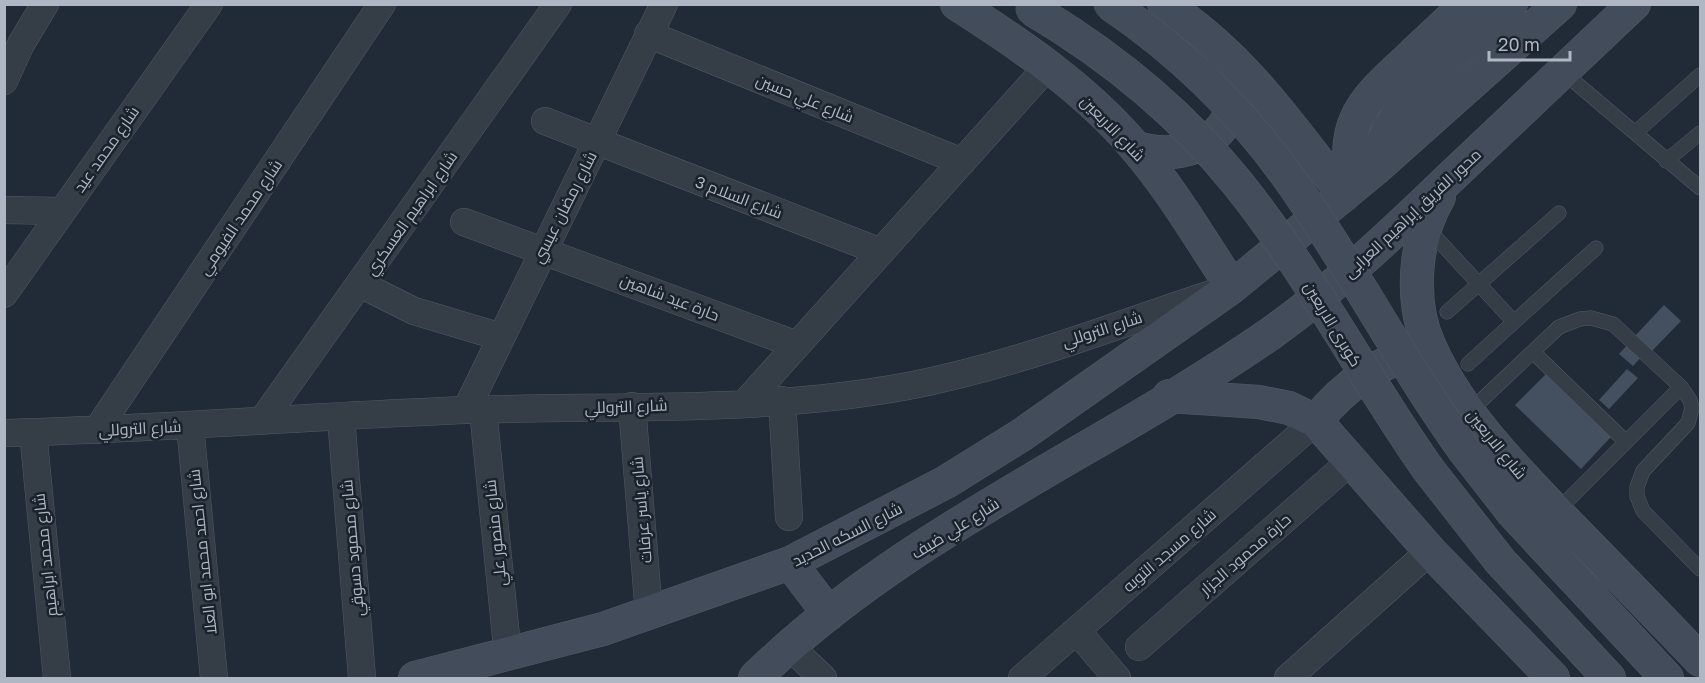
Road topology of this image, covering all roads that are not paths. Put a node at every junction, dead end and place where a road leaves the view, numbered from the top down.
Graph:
1 (45, 4) edge
2 (209, 4) edge
3 (382, 4) edge
4 (558, 4) edge
5 (664, 4) edge
6 (957, 4) edge
7 (1110, 4) edge
8 (1164, 4) edge
9 (1467, 4) edge
10 (1511, 4) edge
11 (1560, 4) edge
12 (1634, 4) edge
13 (1028, 7) edge
14 (648, 34) junction
15 (13, 39) edge
16 (1229, 55) junction
17 (1048, 66) junction
18 (1563, 72) junction
19 (1701, 75) edge
20 (4, 81) edge
21 (545, 121) dead end
22 (1635, 133) junction
23 (1701, 133) edge
24 (597, 142) junction
25 (1135, 147) junction
26 (1666, 161) junction
27 (962, 162) junction
28 (1451, 177) junction
29 (1357, 184) junction
30 (1701, 188) edge
31 (4, 210) edge
32 (62, 211) junction
33 (1558, 213) dead end
34 (464, 222) dead end
35 (1426, 228) junction
36 (1596, 248) dead end
37 (543, 249) junction
38 (881, 252) junction
39 (360, 284) junction
40 (1479, 285) junction
41 (1232, 287) junction
42 (4, 294) edge
43 (1447, 312) dead end
44 (1514, 322) junction
45 (501, 337) junction
46 (797, 345) junction
47 (1430, 347) junction
48 (1533, 352) junction
49 (1468, 363) dead end
50 (1681, 387) junction
51 (1169, 396) junction
52 (782, 400) junction
53 (745, 403) junction
54 (632, 406) junction
55 (474, 410) junction
56 (1470, 411) junction
57 (341, 417) junction
58 (262, 421) junction
59 (1316, 421) junction
60 (190, 425) junction
61 (97, 430) junction
62 (33, 432) junction
63 (4, 433) edge
64 (1626, 442) junction
65 (1351, 461) junction
66 (1556, 512) junction
67 (789, 517) dead end
68 (1430, 551) junction
69 (790, 563) junction
70 (1701, 569) edge
71 (650, 614) junction
72 (829, 614) junction
73 (1077, 631) junction
74 (789, 646) junction
75 (1138, 647) dead end
76 (508, 656) junction
77 (1700, 659) edge
78 (57, 678) edge
79 (214, 678) edge
80 (363, 678) edge
81 (414, 678) edge
82 (755, 678) edge
83 (823, 678) edge
84 (1022, 678) edge
85 (1117, 678) edge
86 (1288, 678) edge
87 (1553, 678) edge
88 (1609, 678) edge
89 (1667, 678) edge

1 - 15 street
2 - 32 street, شارع محمد عيد
3 - 61 street, شارع محمد الفيومي
4 - 39 street, شارع ابراهيم العسكري
5 - 14 street, شارع رمضان عيسي
6 - 17 street, شارع الاربعين
7 - 89 street, bridge
8 - 16 street
9 - 29 street
10 - 29 street
11 - 29 street
12 - 18 street, محور الفريق إبراهيم العرابى
13 - 88 street, كوبرى الاربعين, bridge
14 - 24 street, شارع رمضان عيسي
14 - 27 street, شارع علي حسين
15 - 20 street
16 - 25 street
16 - 29 street
17 - 25 street, شارع الاربعين
17 - 27 street
18 - 22 lane
18 - 28 street, محور الفريق إبراهيم العرابى
19 - 22 lane
21 - 24 street, شارع السلام 3
22 - 26 lane
23 - 26 lane
24 - 37 street, شارع رمضان عيسي
24 - 38 street, شارع السلام 3
25 - 41 street, شارع الاربعين
26 - 30 lane
27 - 38 street
28 - 35 street, شارع الاربعين
28 - 51 street, محور الفريق إبراهيم العرابى
29 - 41 street
31 - 32 street
32 - 42 street, شارع محمد عيد
33 - 40 lane
34 - 37 street, حارة عيد شاهين
35 - 40 lane
35 - 47 street, شارع الاربعين
36 - 44 lane
37 - 45 street, شارع رمضان عيسي
37 - 46 street, حارة عيد شاهين
38 - 46 street
39 - 45 street
39 - 58 street, شارع ابراهيم العسكري
40 - 43 lane
40 - 44 lane
41 - 52 street, شارع التروللي
41 - 69 street, شارع السكه الحديد
44 - 49 lane
45 - 55 street, شارع رمضان عيسي
46 - 53 street
47 - 56 street, شارع الاربعين
47 - 59 street
48 - 50 lane
48 - 56 lane
48 - 64 lane
50 - 64 lane
50 - 70 lane
51 - 59 street
51 - 72 street, شارع علي ضيف
52 - 53 street, شارع التروللي
52 - 67 street
53 - 54 street, شارع التروللي
54 - 55 street, شارع التروللي
54 - 71 street, شارع ياسر عرفات
55 - 57 street, شارع التروللي
55 - 76 street, شارع منصور علي
56 - 66 street, شارع الاربعين
57 - 58 street, شارع التروللي
57 - 80 street, شارع محمود دسوقي
58 - 60 street, شارع التروللي
59 - 65 street
59 - 73 street, شارع مسجد التوبه
60 - 61 street, شارع التروللي
60 - 79 street, شارع احمد محمد ابو العلا
61 - 62 street, شارع التروللي
62 - 63 street, شارع التروللي
62 - 78 street, شارع محمد ابراهيم
64 - 66 lane
65 - 68 street
65 - 75 street, حارة محمود الجزار
66 - 77 street, شارع الاربعين
68 - 86 street
68 - 87 street
69 - 71 street, شارع السكه الحديد
69 - 72 street
71 - 76 street, شارع السكه الحديد
72 - 74 street, شارع علي ضيف
73 - 84 street, شارع مسجد التوبه
73 - 85 street
74 - 82 street, شارع علي ضيف
74 - 83 street
76 - 81 street, شارع السكه الحديد

